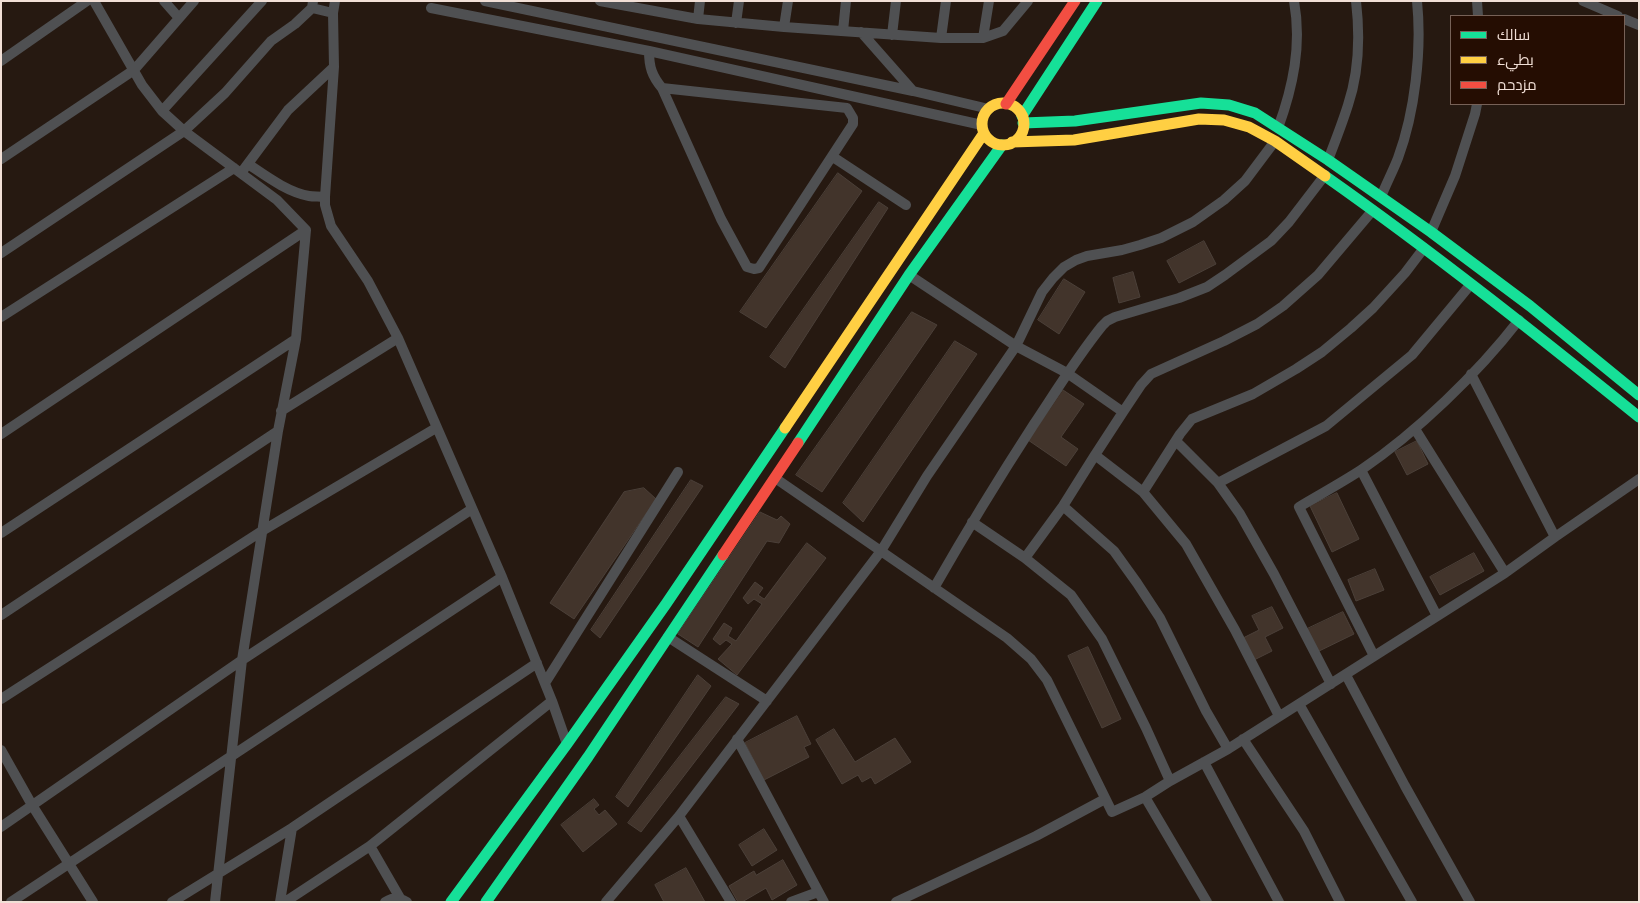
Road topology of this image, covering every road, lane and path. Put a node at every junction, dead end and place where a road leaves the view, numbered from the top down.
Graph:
1 (88, 1) edge
2 (94, 1) edge
3 (164, 1) edge
4 (194, 1) edge
5 (262, 1) edge
6 (335, 1) edge
7 (485, 1) edge
8 (602, 1) edge
9 (700, 1) edge
10 (739, 1) edge
11 (788, 1) edge
12 (846, 1) edge
13 (896, 1) edge
14 (946, 1) edge
15 (989, 1) edge
16 (1028, 1) edge
17 (1075, 1) edge
18 (1097, 1) edge
19 (1294, 1) edge
20 (1356, 1) edge
21 (1417, 1) edge
22 (1477, 1) edge
23 (1587, 2) edge
24 (313, 4) edge
25 (651, 6) edge
26 (431, 8) dead end
27 (333, 13) junction
28 (1478, 15) edge
29 (1616, 15) edge
30 (179, 18) junction
31 (698, 19) junction
32 (1625, 19) edge
33 (736, 23) junction
34 (1639, 25) edge
35 (784, 27) junction
36 (843, 31) junction
37 (861, 32) junction
38 (892, 35) junction
39 (941, 38) junction
40 (983, 38) junction
41 (649, 51) junction
42 (1, 61) edge
43 (334, 67) junction
44 (134, 70) junction
45 (662, 88) junction
46 (913, 91) junction
47 (1006, 104) junction
48 (1476, 105) edge
49 (989, 109) junction
50 (162, 111) junction
51 (1023, 119) junction
52 (1278, 128) junction
53 (983, 129) junction
54 (184, 131) junction
55 (1275, 141) junction
56 (1007, 144) junction
57 (833, 157) junction
58 (1, 159) edge
59 (1328, 160) junction
60 (248, 164) junction
61 (238, 171) junction
62 (1325, 175) junction
63 (325, 196) junction
64 (1380, 197) junction
65 (906, 205) dead end
66 (1373, 210) junction
67 (306, 230) junction
68 (1431, 232) junction
69 (1424, 248) junction
70 (1, 253) edge
71 (909, 275) junction
72 (1470, 284) junction
73 (1, 317) edge
74 (1519, 320) junction
75 (398, 338) junction
76 (296, 339) junction
77 (1016, 346) junction
78 (1067, 373) junction
79 (1471, 374) junction
80 (1639, 394) edge
81 (281, 411) junction
82 (1123, 412) junction
83 (1639, 417) edge
84 (436, 428) junction
85 (1415, 429) junction
86 (278, 431) junction
87 (1, 434) edge
88 (1176, 441) junction
89 (1095, 455) junction
90 (1361, 470) junction
91 (678, 472) dead end
92 (775, 478) junction
93 (1639, 479) edge
94 (1218, 483) junction
95 (1143, 492) junction
96 (1063, 506) junction
97 (472, 509) junction
98 (972, 522) junction
99 (262, 532) junction
100 (1, 533) edge
101 (1555, 537) junction
102 (881, 551) junction
103 (1025, 558) junction
104 (1505, 572) junction
105 (502, 578) junction
106 (934, 588) junction
107 (1, 615) edge
108 (1437, 616) junction
109 (668, 637) junction
110 (1374, 656) junction
111 (242, 660) junction
112 (537, 663) junction
113 (1346, 675) junction
114 (545, 683) junction
115 (1331, 684) junction
116 (1, 699) edge
117 (552, 701) junction
118 (766, 701) junction
119 (1299, 704) junction
120 (1279, 716) junction
121 (737, 739) junction
122 (1243, 739) junction
123 (567, 744) junction
124 (1228, 749) junction
125 (1, 750) edge
126 (231, 757) junction
127 (1204, 762) junction
128 (1170, 781) junction
129 (1146, 797) junction
130 (1105, 799) junction
131 (32, 805) junction
132 (680, 816) junction
133 (1, 827) edge
134 (292, 828) junction
135 (370, 846) junction
136 (70, 863) junction
137 (219, 872) junction
138 (818, 892) junction
139 (403, 900) edge
140 (11, 902) edge
141 (93, 902) edge
142 (172, 902) edge
143 (216, 902) edge
144 (280, 902) edge
145 (285, 902) edge
146 (385, 902) edge
147 (451, 902) edge
148 (486, 902) edge
149 (606, 902) edge
150 (731, 902) edge
151 (790, 902) edge
152 (824, 902) edge
153 (896, 902) edge
154 (1207, 902) edge
155 (1279, 902) edge
156 (1340, 902) edge
157 (1412, 902) edge
158 (1470, 902) edge

1 - 42 street
2 - 44 street
3 - 30 street
4 - 30 street
5 - 50 street
6 - 27 street
7 - 46 street
8 - 25 street
9 - 31 street
10 - 33 street
11 - 35 street
12 - 36 street
13 - 38 street
14 - 39 street
15 - 40 street
16 - 40 street
17 - 47 street
18 - 51 street
19 - 52 street
20 - 59 street
21 - 64 street
22 - 28 street
23 - 29 street
24 - 27 street
24 - 54 street
25 - 31 street
26 - 41 street
27 - 43 street
30 - 44 street
31 - 33 street
32 - 34 street
33 - 35 street
35 - 36 street
36 - 37 street
37 - 38 street
37 - 46 street
38 - 39 street
39 - 40 street
41 - 45 street
41 - 53 street
43 - 60 street
43 - 63 street
44 - 50 street
44 - 58 street
45 - 57 street
45 - 57 street
46 - 49 street
47 - 49 street
47 - 51 street
48 - 68 street
49 - 53 street
50 - 54 street
51 - 52 street
51 - 56 street
52 - 59 street
53 - 56 street
53 - 123 street
54 - 61 street
54 - 70 street
55 - 56 street
55 - 62 street
55 - 77 street
56 - 71 street
57 - 65 street
59 - 64 street
60 - 61 street
60 - 63 street
61 - 67 street
61 - 73 street
62 - 66 street
62 - 78 street
63 - 75 street
64 - 68 street
66 - 69 street
66 - 82 street
67 - 76 street
67 - 87 street
68 - 80 street
69 - 72 street
69 - 88 street
71 - 77 street
71 - 92 street
72 - 74 street
72 - 94 street
74 - 79 street
74 - 83 street
75 - 81 street
75 - 84 street
76 - 81 street
76 - 100 street
77 - 78 street
77 - 102 street
78 - 82 street
78 - 98 street
79 - 85 street
79 - 101 street
81 - 86 street
82 - 89 street
84 - 97 street
84 - 99 street
85 - 90 street
85 - 104 street
86 - 99 street
86 - 107 street
88 - 94 street
88 - 95 street
89 - 95 street
89 - 96 street
90 - 108 street
90 - 110 street
91 - 114 street
92 - 102 street
92 - 109 street
93 - 101 street
94 - 115 street
95 - 120 street
96 - 103 street
96 - 124 street
97 - 105 street
97 - 111 street
98 - 103 street
98 - 106 street
99 - 111 street
99 - 116 street
101 - 104 street
102 - 106 street
102 - 118 street
103 - 128 street
104 - 108 street
105 - 112 street
105 - 126 street
106 - 130 street
108 - 110 street
109 - 118 street
109 - 148 street
110 - 113 street
111 - 126 street
111 - 131 street
112 - 114 street
112 - 134 street
113 - 115 street
113 - 158 street
114 - 117 street
115 - 119 street
117 - 123 street
117 - 135 street
118 - 121 street
119 - 120 street
119 - 157 street
120 - 122 street
121 - 132 street
121 - 138 street
122 - 124 street
122 - 156 street
123 - 147 street
124 - 127 street
125 - 131 street
126 - 136 street
126 - 137 street
127 - 128 street
127 - 155 street
128 - 129 street
129 - 130 street
129 - 154 street
130 - 153 street
131 - 133 street
131 - 136 street
132 - 149 street
132 - 150 street
134 - 137 street
134 - 144 street
135 - 139 street
135 - 145 street
136 - 140 street
136 - 141 street
137 - 142 street
137 - 143 street
138 - 151 street
138 - 152 street
139 - 146 street

